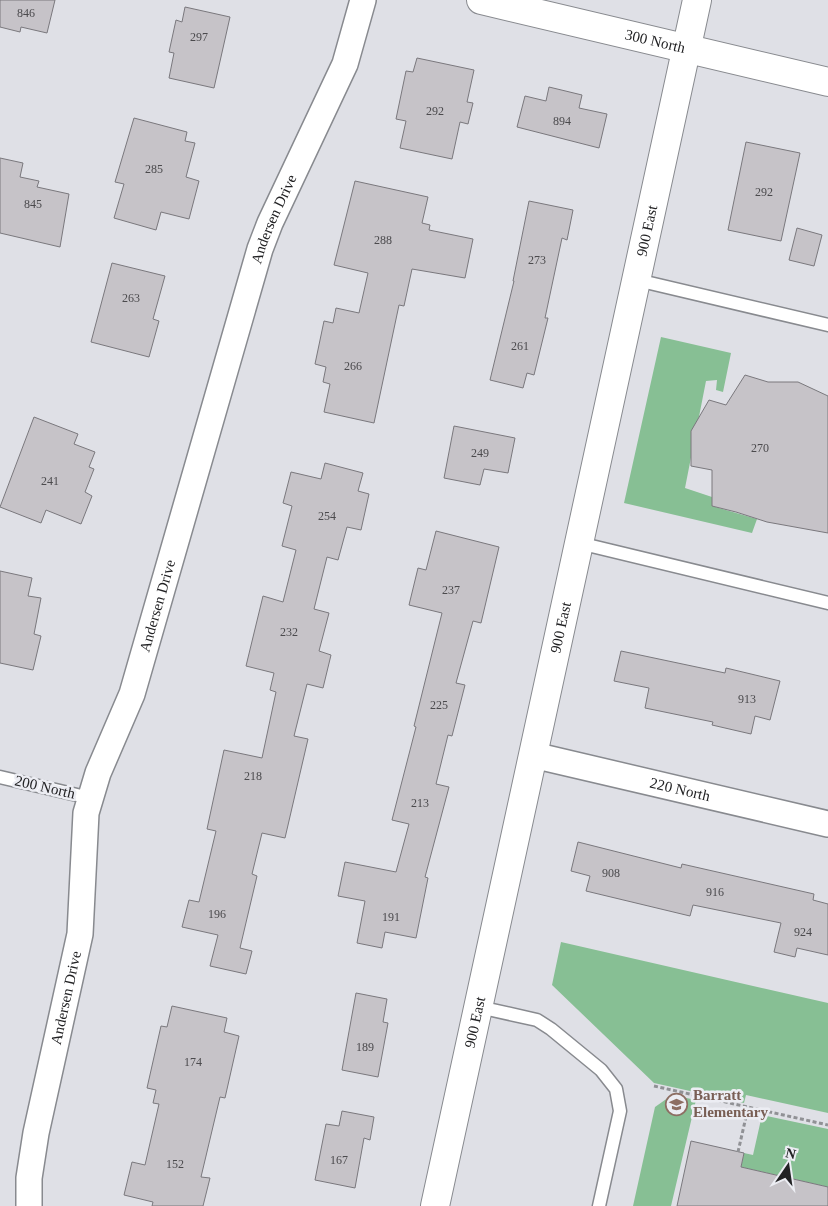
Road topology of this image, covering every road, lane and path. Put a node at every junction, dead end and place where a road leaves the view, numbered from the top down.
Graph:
1 (363, 0) edge
2 (481, 0) edge
3 (697, 0) edge
4 (686, 49) junction
5 (828, 82) edge
6 (637, 280) junction
7 (828, 325) edge
8 (579, 543) junction
9 (828, 603) edge
10 (533, 755) junction
11 (0, 777) edge
12 (90, 798) junction
13 (828, 824) edge
14 (479, 1007) junction
15 (654, 1086) dead end
16 (748, 1108) junction
17 (828, 1125) edge
18 (738, 1152) dead end
19 (29, 1206) edge
20 (435, 1206) edge
21 (599, 1206) edge

1 - 12 street, Andersen Drive
2 - 4 street, 300 North
3 - 4 street, 900 East
4 - 5 street, 300 North
4 - 6 street, 900 East
6 - 7 lane
6 - 8 street, 900 East
8 - 9 lane
8 - 10 street, 900 East
10 - 13 street, 220 North
10 - 14 street, 900 East
11 - 12 lane, 200 North
12 - 19 street, Andersen Drive
14 - 20 street, 900 East
14 - 21 lane
15 - 16 path
16 - 17 path
16 - 18 path

